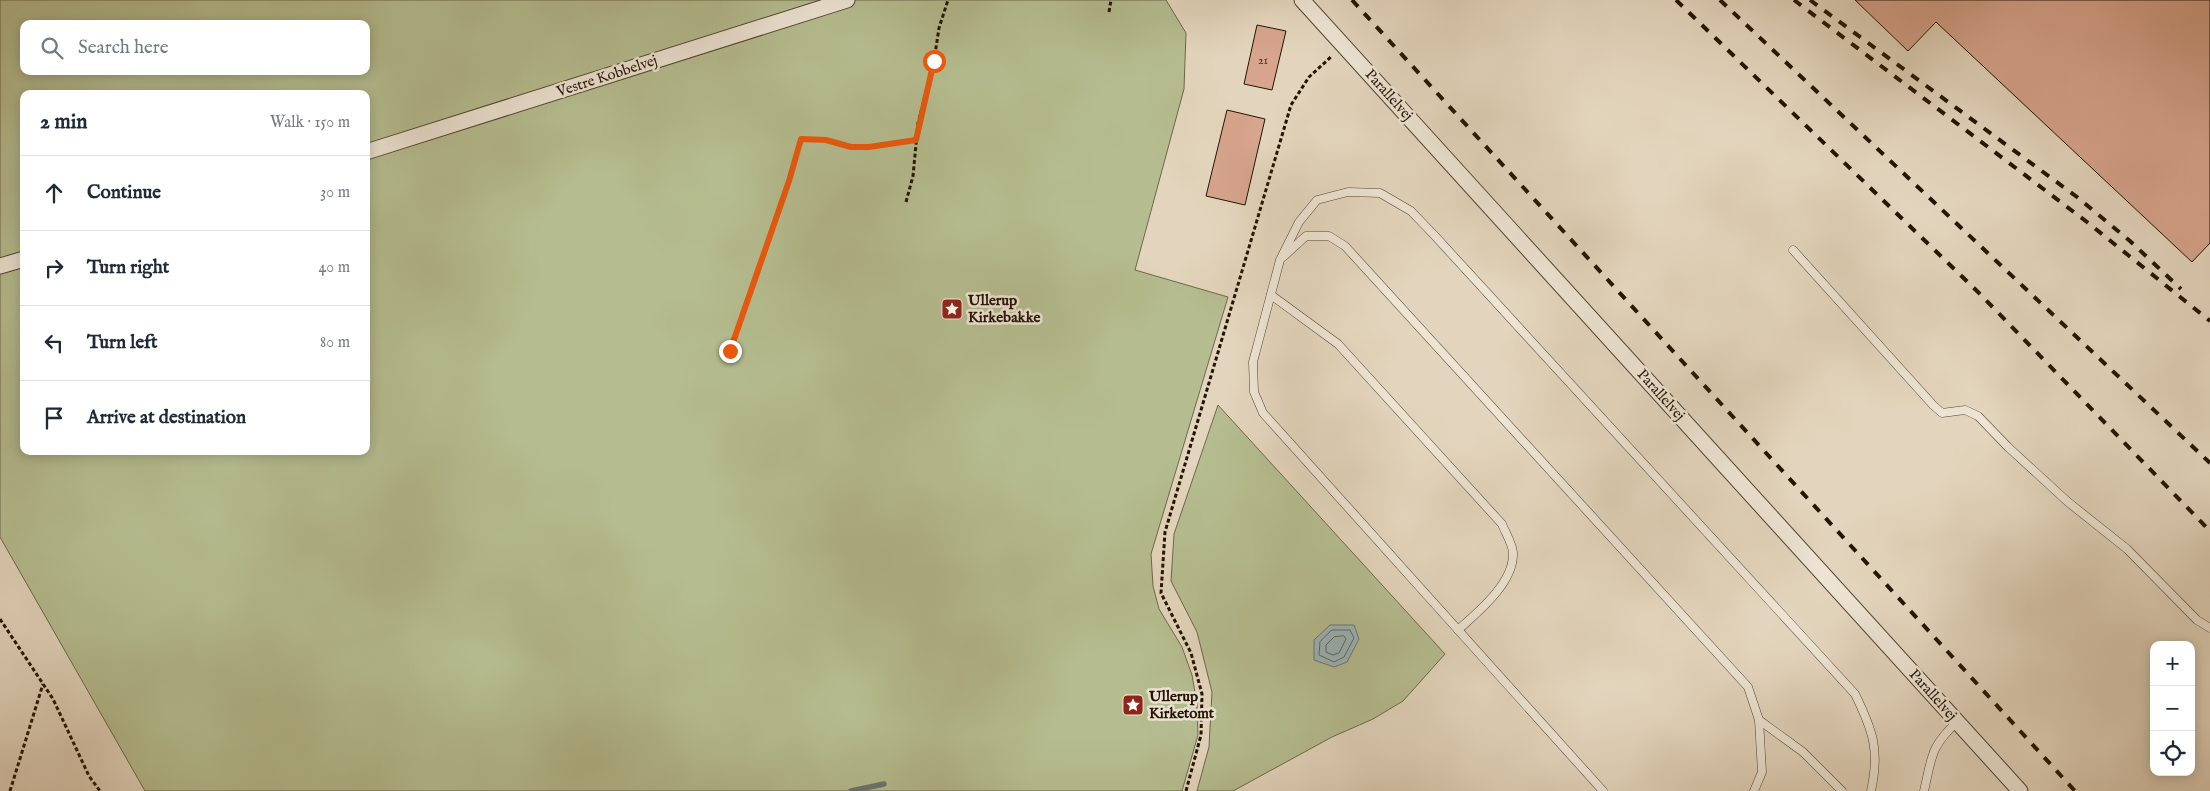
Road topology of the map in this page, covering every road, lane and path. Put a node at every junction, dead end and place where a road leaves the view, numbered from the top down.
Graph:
1 (847, 0) edge
2 (948, 0) edge
3 (1111, 0) edge
4 (1302, 0) edge
5 (1110, 12) dead end
6 (1344, 46) junction
7 (916, 140) junction
8 (370, 151) edge
9 (906, 202) dead end
10 (1793, 250) dead end
11 (20, 260) edge
12 (1280, 260) junction
13 (0, 266) edge
14 (1270, 295) junction
15 (730, 351) dead end
16 (0, 619) edge
17 (2210, 628) edge
18 (1458, 630) junction
19 (43, 683) junction
20 (1759, 720) junction
21 (1958, 722) junction
22 (10, 791) edge
23 (100, 791) edge
24 (1186, 791) edge
25 (1603, 791) edge
26 (1754, 791) edge
27 (1842, 791) edge
28 (1870, 791) edge
29 (1924, 791) edge
30 (2020, 791) edge

1 - 8 street, Vestre Kobbelvej
2 - 7 path
3 - 5 path
4 - 6 street, Parallelvej
6 - 21 street, Parallelvej
6 - 24 path
7 - 9 path
7 - 15 path
10 - 17 lane
11 - 13 street
12 - 14 lane
12 - 20 lane
12 - 28 lane
14 - 18 lane
14 - 18 lane
16 - 19 path
18 - 25 lane
19 - 22 path
19 - 23 path
20 - 26 lane
20 - 27 lane
21 - 29 lane
21 - 30 street, Parallelvej

